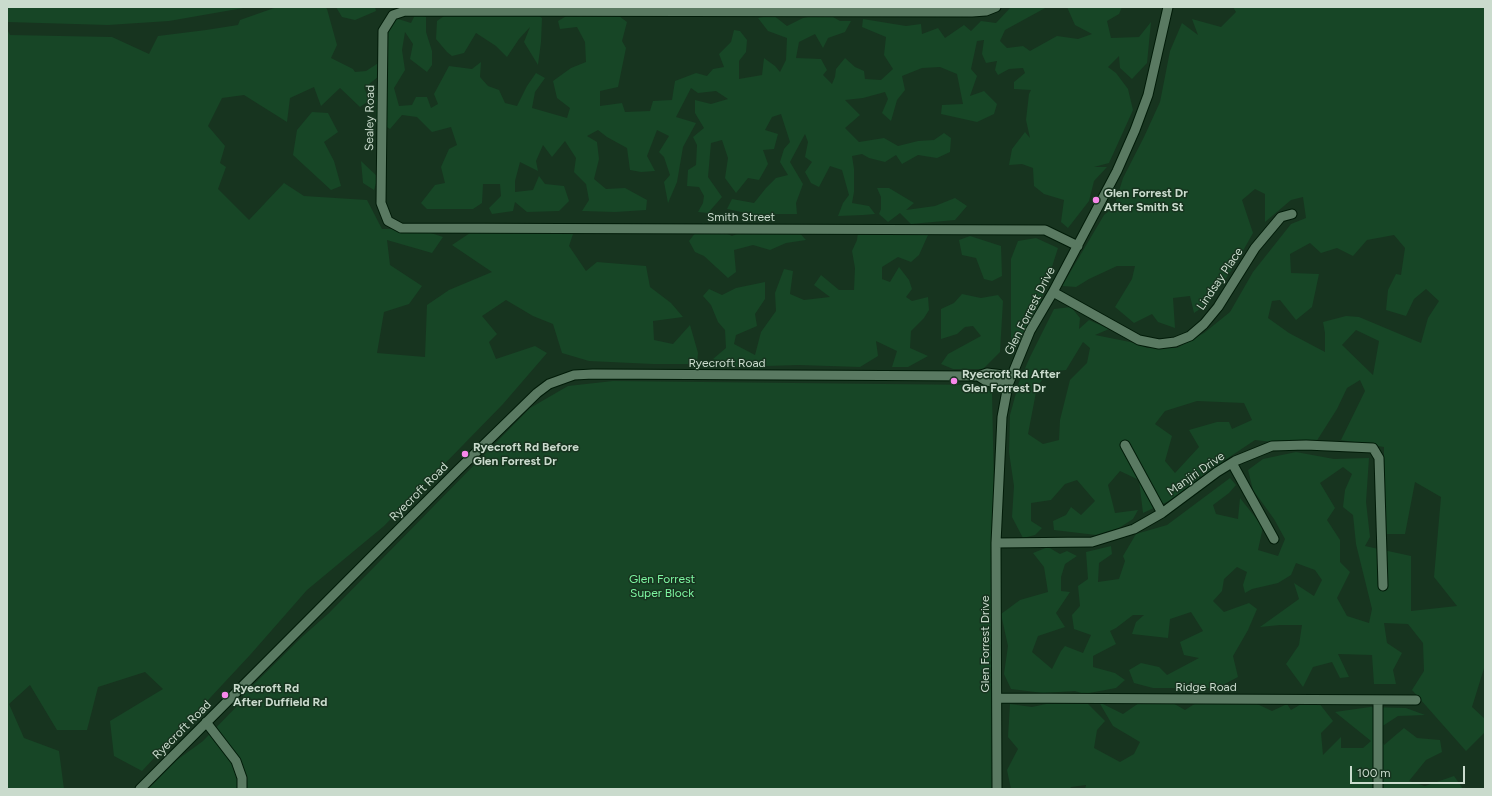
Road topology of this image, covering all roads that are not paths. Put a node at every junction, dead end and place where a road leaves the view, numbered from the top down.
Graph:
1 (996, 7) edge
2 (1168, 7) edge
3 (1292, 214) dead end
4 (401, 228) joint
5 (1078, 246) junction
6 (1053, 292) junction
7 (1009, 380) junction
8 (1125, 445) dead end
9 (1232, 463) junction
10 (1162, 513) junction
11 (1274, 539) dead end
12 (996, 543) junction
13 (1383, 586) dead end
14 (997, 698) junction
15 (1378, 700) junction
16 (1416, 700) dead end
17 (206, 722) junction
18 (140, 789) edge
19 (242, 789) edge
20 (997, 789) edge
21 (1378, 789) edge

1 - 4 street, Sealey Road
2 - 5 street, Glen Forrest Drive
3 - 6 street, Lindsay Place
4 - 5 street, Smith Street
5 - 6 street, Glen Forrest Drive
6 - 7 street, Glen Forrest Drive
7 - 12 street, Glen Forrest Drive
7 - 17 street, Ryecroft Road
8 - 10 street
9 - 10 street, Manjiri Drive
9 - 11 street
9 - 13 street, Manjiri Drive
10 - 12 street, Manjiri Drive
12 - 14 street, Glen Forrest Drive
14 - 15 street, Ridge Road
14 - 20 street, Glen Forrest Drive
15 - 16 street, Ridge Road
15 - 21 street
17 - 18 street, Ryecroft Road
17 - 19 street

